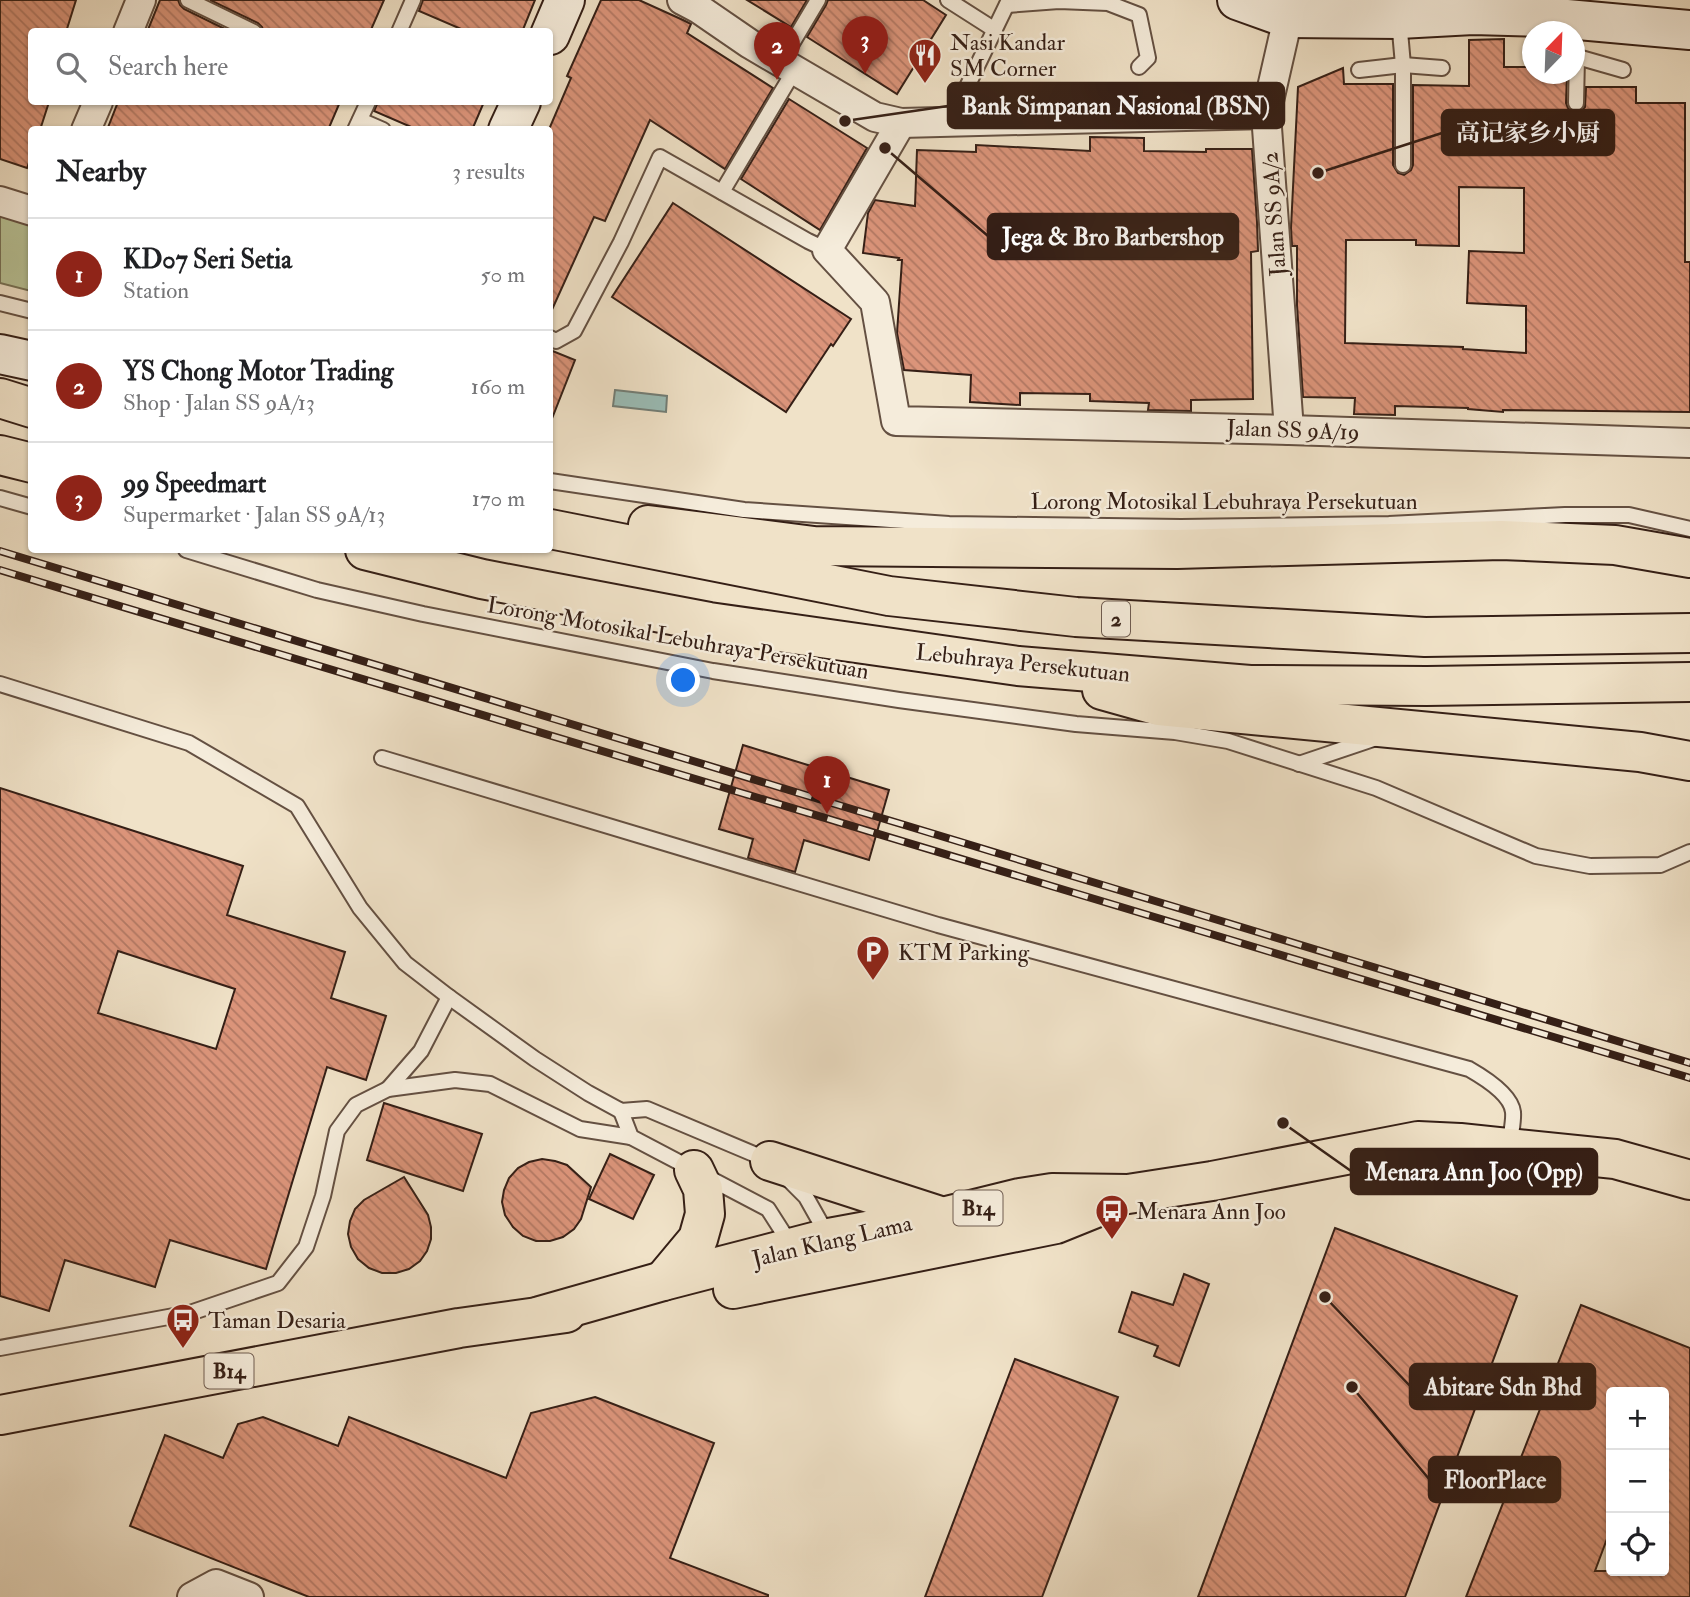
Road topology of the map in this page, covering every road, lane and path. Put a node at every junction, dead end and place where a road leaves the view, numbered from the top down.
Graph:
1 (141, 0) edge
2 (188, 0) edge
3 (413, 0) edge
4 (565, 0) edge
5 (682, 0) edge
6 (818, 0) edge
7 (948, 0) edge
8 (1237, 0) edge
9 (1008, 2) edge
10 (1290, 9) edge
11 (1399, 19) junction
12 (1522, 21) edge
13 (1585, 26) edge
14 (130, 28) edge
15 (246, 28) edge
16 (401, 28) edge
17 (553, 29) edge
18 (995, 30) junction
19 (1690, 30) edge
20 (1585, 59) edge
21 (1403, 65) junction
22 (788, 66) junction
23 (1139, 67) dead end
24 (1442, 68) dead end
25 (1359, 70) dead end
26 (1623, 70) dead end
27 (1576, 84) edge
28 (1576, 103) dead end
29 (97, 105) edge
30 (367, 105) edge
31 (520, 105) edge
32 (1266, 114) junction
33 (951, 120) junction
34 (901, 123) junction
35 (358, 125) edge
36 (88, 126) edge
37 (510, 126) edge
38 (1403, 165) dead end
39 (722, 192) junction
40 (0, 201) edge
41 (28, 210) edge
42 (827, 250) junction
43 (0, 303) edge
44 (28, 310) edge
45 (553, 340) edge
46 (0, 354) edge
47 (28, 360) edge
48 (0, 398) edge
49 (28, 407) edge
50 (1289, 430) junction
51 (1690, 443) edge
52 (0, 455) edge
53 (28, 462) edge
54 (553, 481) edge
55 (0, 498) edge
56 (28, 506) edge
57 (553, 513) edge
58 (1389, 524) junction
59 (1690, 528) edge
60 (553, 530) edge
61 (1483, 540) junction
62 (196, 553) edge
63 (377, 553) edge
64 (1690, 558) edge
65 (1690, 633) edge
66 (1018, 666) junction
67 (1690, 682) edge
68 (0, 684) edge
69 (1401, 730) junction
70 (382, 758) dead end
71 (1690, 761) edge
72 (1299, 764) junction
73 (1690, 852) edge
74 (449, 997) junction
75 (388, 1088) junction
76 (621, 1111) junction
77 (631, 1138) junction
78 (1509, 1147) junction
79 (769, 1161) junction
80 (694, 1170) junction
81 (1690, 1180) edge
82 (1128, 1194) junction
83 (943, 1217) junction
84 (818, 1257) junction
85 (663, 1281) junction
86 (540, 1317) junction
87 (0, 1348) edge
88 (0, 1415) edge
89 (192, 1597) edge
90 (248, 1597) edge

1 - 14 street
2 - 15 lane
3 - 16 lane
4 - 17 street
5 - 22 street
6 - 22 lane
7 - 18 lane
8 - 10 street
9 - 18 lane
9 - 23 lane
10 - 11 street
10 - 32 street, Jalan SS 9A/2
11 - 12 street
11 - 21 lane
13 - 19 street
18 - 33 lane
20 - 26 lane
21 - 24 lane
21 - 25 lane
21 - 38 lane
22 - 34 street
22 - 39 lane
27 - 28 lane
29 - 36 street
30 - 35 lane
31 - 37 street
32 - 33 street
32 - 50 street, Jalan SS 9A/2
33 - 34 street
34 - 42 street
39 - 42 lane
39 - 45 lane
40 - 41 street
42 - 50 street, Jalan SS 9A/19
43 - 44 lane
46 - 47 street
48 - 49 main road
50 - 51 street, Jalan SS 9A/19
52 - 53 main road
54 - 58 lane, Lorong Motosikal Lebuhraya Persekutuan
55 - 56 lane
57 - 61 main road
58 - 59 lane, Lorong Motosikal Lebuhraya Persekutuan
58 - 61 lane
60 - 65 main road, 2
61 - 64 main road
62 - 72 lane, Lorong Motosikal Lebuhraya Persekutuan
63 - 66 main road, Lebuhraya Persekutuan
66 - 67 main road, Lebuhraya Persekutuan
66 - 69 main road
68 - 74 lane
69 - 71 main road
69 - 72 lane
70 - 78 lane
72 - 73 lane, Lorong Motosikal Lebuhraya Persekutuan
74 - 75 lane
74 - 76 lane
75 - 77 lane
75 - 87 lane
76 - 77 lane
76 - 79 lane
77 - 80 lane
78 - 81 main road, Jalan Klang Lama / B14
78 - 82 main road, Jalan Klang Lama / B14
79 - 83 main road
79 - 84 lane
80 - 84 lane
80 - 85 main road
82 - 83 main road, Jalan Klang Lama / B14
82 - 84 main road, Jalan Klang Lama / B14
83 - 84 main road, Jalan Klang Lama / B14
84 - 85 main road, Jalan Klang Lama / B14
84 - 86 main road, Jalan Klang Lama / B14
85 - 86 main road, Jalan Klang Lama / B14
86 - 88 main road, Jalan Klang Lama / B14
89 - 90 street

